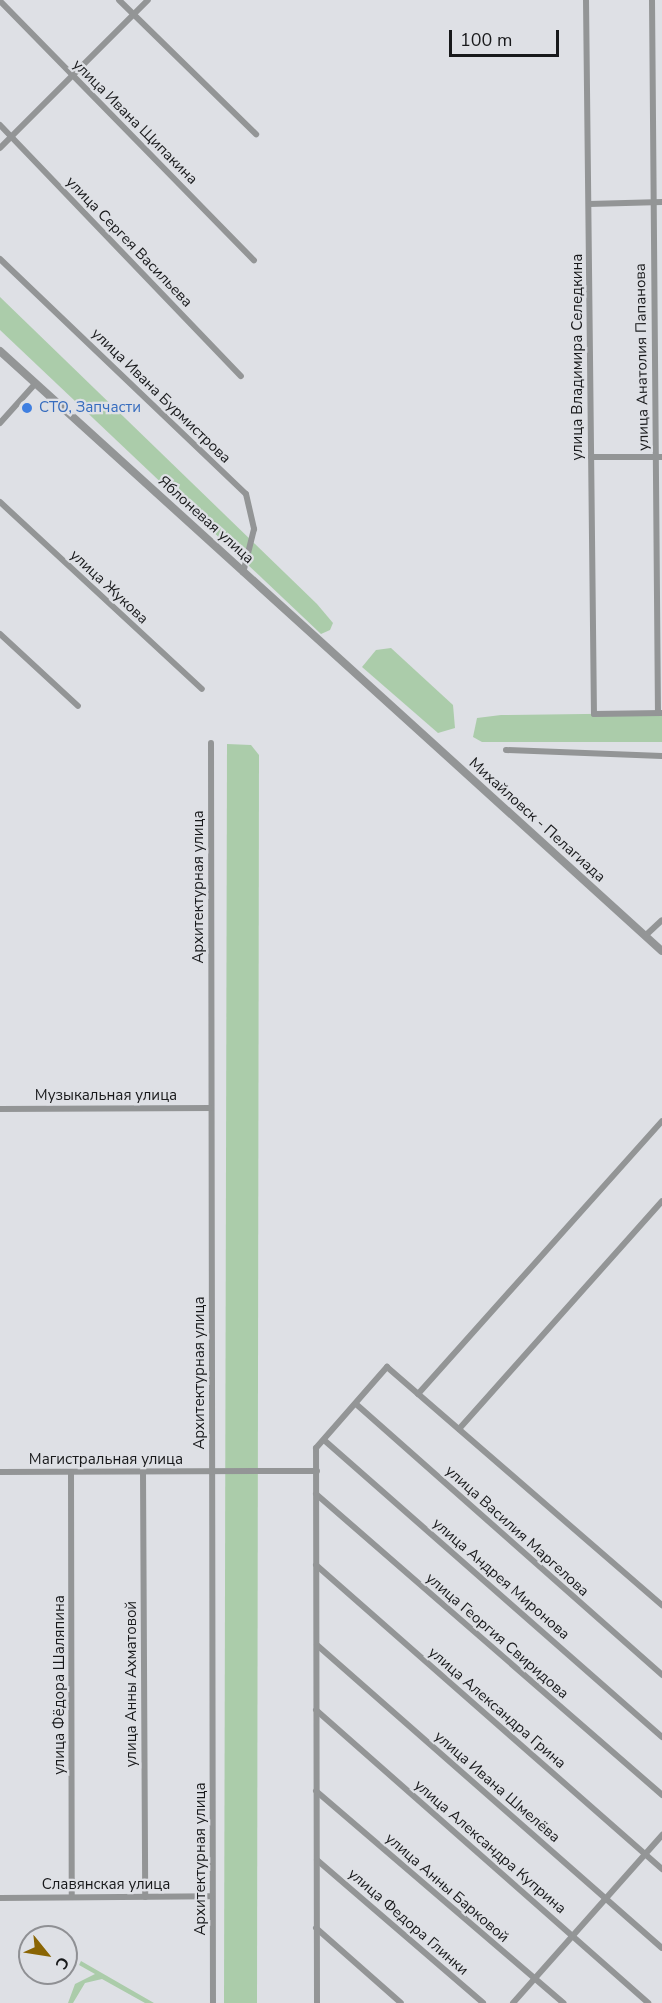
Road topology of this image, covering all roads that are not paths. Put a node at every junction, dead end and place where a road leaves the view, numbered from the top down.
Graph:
1 (119, 0) edge
2 (148, 0) edge
3 (586, 0) edge
4 (652, 0) edge
5 (0, 1) edge
6 (133, 14) junction
7 (73, 76) junction
8 (0, 125) edge
9 (256, 134) dead end
10 (11, 136) junction
11 (0, 148) edge
12 (652, 202) junction
13 (662, 202) edge
14 (589, 204) junction
15 (0, 259) edge
16 (254, 260) dead end
17 (0, 351) edge
18 (241, 376) dead end
19 (35, 384) junction
20 (0, 423) edge
21 (658, 457) edge
22 (591, 458) junction
23 (0, 502) edge
24 (243, 573) junction
25 (0, 634) edge
26 (202, 689) dead end
27 (78, 706) dead end
28 (394, 709) joint
29 (660, 713) edge
30 (211, 743) dead end
31 (506, 750) dead end
32 (662, 756) edge
33 (662, 920) edge
34 (645, 936) junction
35 (662, 951) edge
36 (0, 1108) edge
37 (211, 1108) junction
38 (662, 1121) edge
39 (662, 1201) edge
40 (418, 1394) junction
41 (356, 1404) junction
42 (459, 1429) junction
43 (324, 1440) junction
44 (317, 1471) junction
45 (0, 1472) edge
46 (71, 1472) junction
47 (143, 1472) junction
48 (213, 1472) junction
49 (316, 1494) junction
50 (316, 1565) junction
51 (662, 1605) edge
52 (317, 1645) junction
53 (662, 1675) edge
54 (316, 1710) junction
55 (662, 1737) edge
56 (316, 1791) junction
57 (662, 1795) edge
58 (662, 1835) edge
59 (645, 1854) junction
60 (317, 1860) junction
61 (662, 1869) edge
62 (212, 1896) junction
63 (72, 1897) junction
64 (145, 1897) junction
65 (0, 1898) edge
66 (606, 1898) junction
67 (316, 1928) junction
68 (573, 1936) junction
69 (662, 1947) edge
70 (535, 1978) junction
71 (318, 2002) edge
72 (213, 2003) edge
73 (401, 2003) edge
74 (483, 2003) edge
75 (513, 2003) edge
76 (563, 2003) edge
77 (648, 2003) edge

1 - 6 street
2 - 6 street
3 - 14 street, улица Владимира Селедкина
4 - 12 street, улица Анатолия Папанова
5 - 7 street, улица Ивана Щипакина
6 - 7 street
6 - 9 street
7 - 10 street
7 - 16 street, улица Ивана Щипакина
8 - 10 street, улица Сергея Васильева
10 - 11 street
10 - 18 street, улица Сергея Васильева
12 - 13 street
12 - 14 street
12 - 21 street, улица Анатолия Папанова
14 - 22 street, улица Владимира Селедкина
15 - 24 street, улица Ивана Бурмистрова
17 - 19 street, Яблоневая улица
19 - 20 street
19 - 24 street, Яблоневая улица
21 - 22 street
21 - 29 street, улица Анатолия Папанова
22 - 29 street, улица Владимира Селедкина
23 - 26 street, улица Жукова
24 - 28 street, Яблоневая улица
25 - 27 street
28 - 34 street, Михайловск - Пелагиада
30 - 37 street, Архитектурная улица
31 - 32 street
33 - 34 street
34 - 35 street, Михайловск - Пелагиада
36 - 37 street, Музыкальная улица
37 - 48 street, Архитектурная улица
38 - 40 street
39 - 42 street
40 - 41 street
40 - 42 street
41 - 43 street
41 - 53 street, улица Василия Маргелова
42 - 51 street
43 - 44 street
43 - 55 street, улица Андрея Миронова
44 - 48 street, Магистральная улица
44 - 49 street
45 - 46 street, Магистральная улица
46 - 47 street, Магистральная улица
46 - 63 street, улица Фёдора Шаляпина
47 - 48 street, Магистральная улица
47 - 64 street, улица Анны Ахматовой
48 - 62 street, Архитектурная улица
49 - 50 street
49 - 57 street, улица Георгия Свиридова
50 - 52 street
50 - 59 street, улица Александра Грина
52 - 54 street
52 - 66 street, улица Ивана Шмелёва
54 - 56 street
54 - 68 street, улица Александра Куприна
56 - 60 street
56 - 70 street, улица Анны Барковой
58 - 59 street
59 - 61 street, улица Александра Грина
59 - 66 street
60 - 67 street
60 - 74 street, улица Федора Глинки
62 - 64 street, Славянская улица
62 - 72 street, Архитектурная улица
63 - 64 street, Славянская улица
63 - 65 street, Славянская улица
66 - 68 street
66 - 69 street, улица Ивана Шмелёва
67 - 71 street
67 - 73 street
68 - 70 street
68 - 77 street, улица Александра Куприна
70 - 75 street
70 - 76 street, улица Анны Барковой

